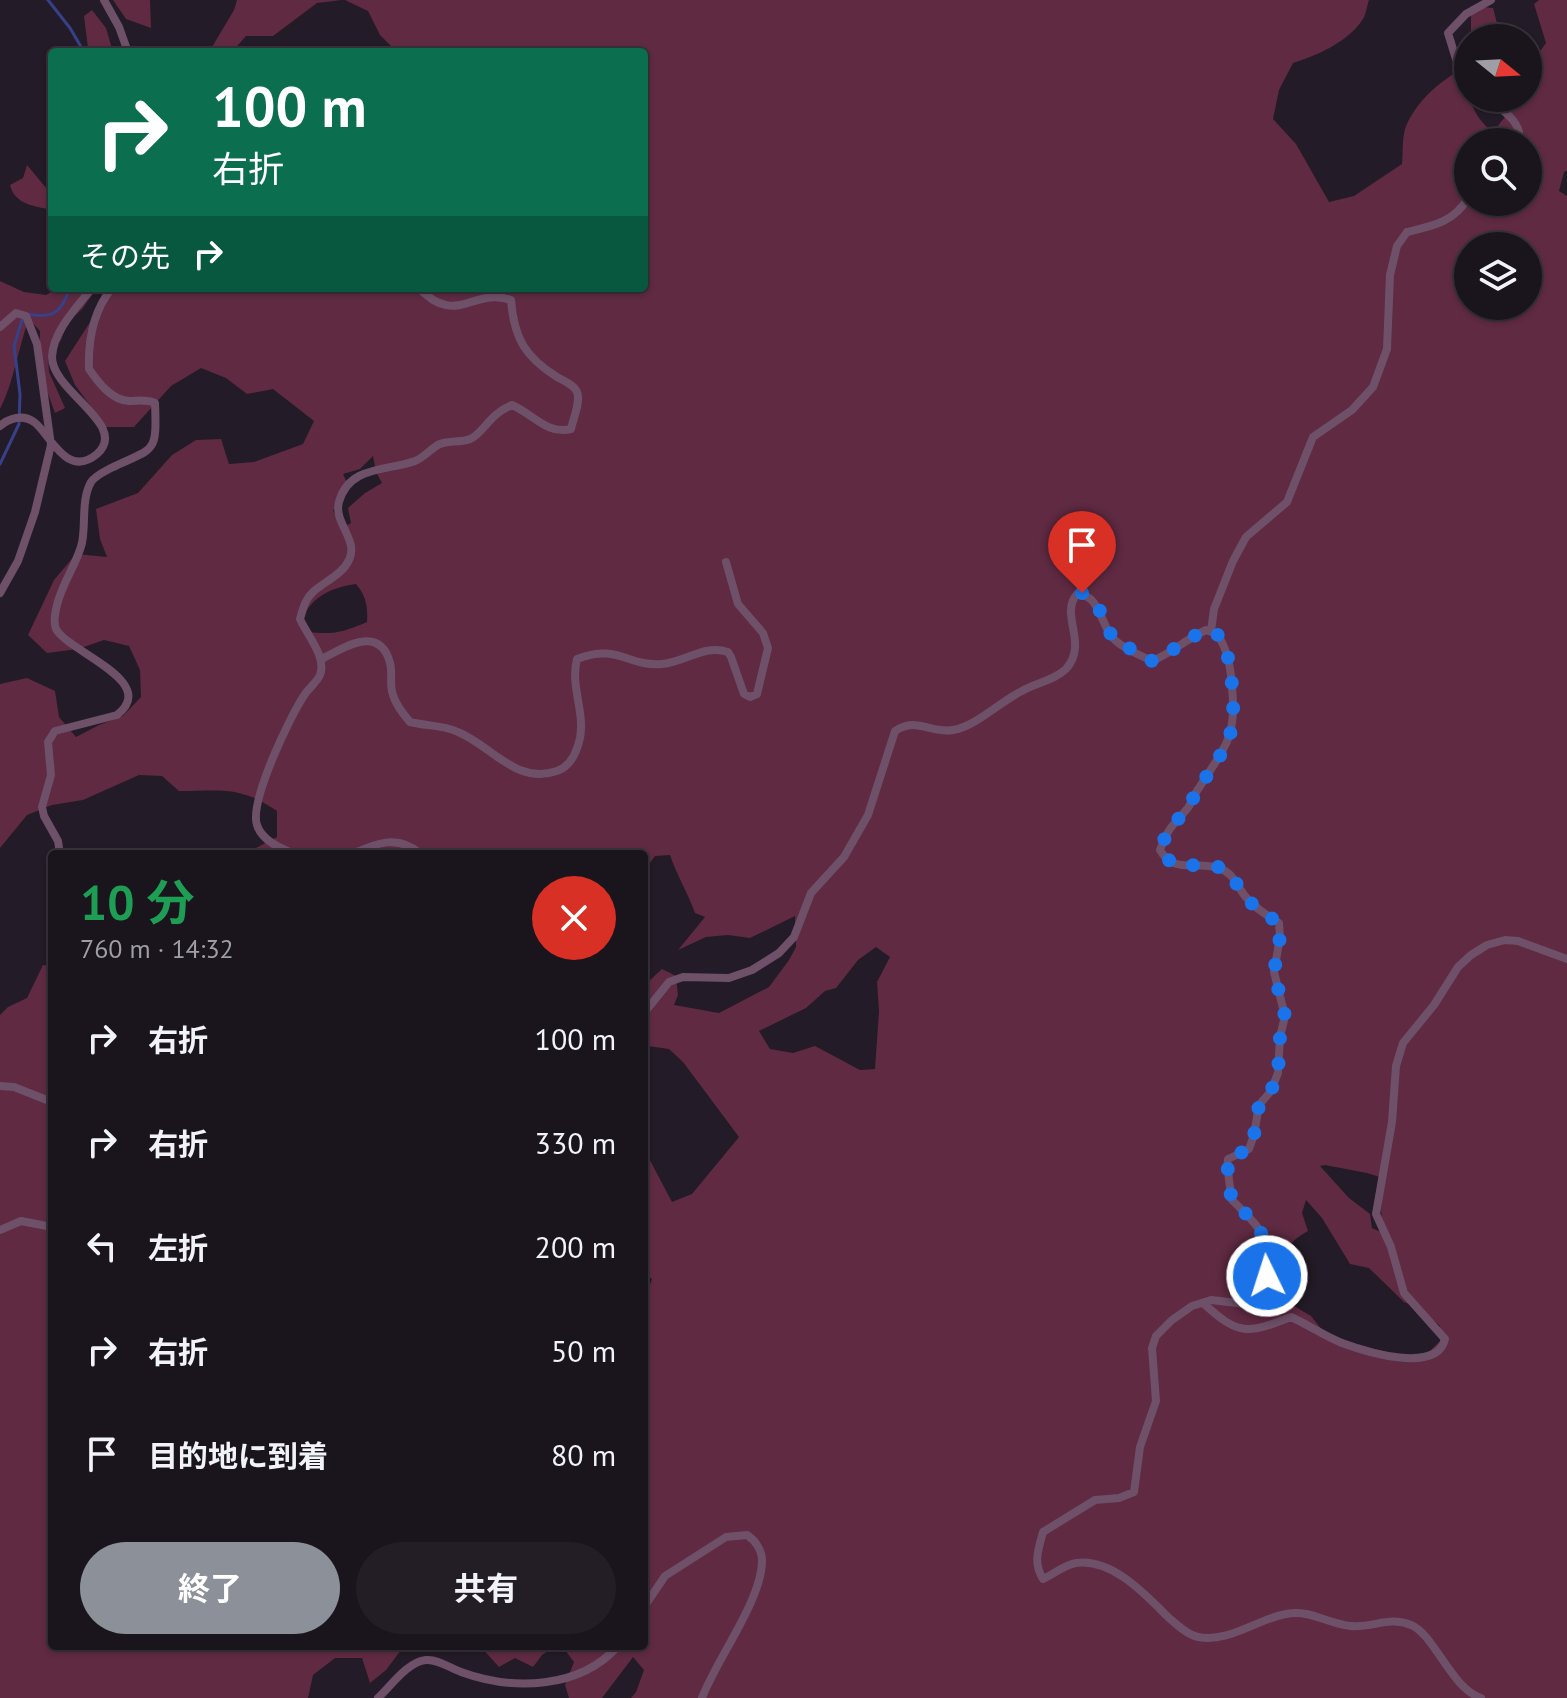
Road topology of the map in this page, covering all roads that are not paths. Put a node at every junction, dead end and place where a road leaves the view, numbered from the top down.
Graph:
1 (104, 0) edge
2 (1491, 0) edge
3 (1457, 24) edge
4 (1454, 27) edge
5 (127, 48) edge
6 (1454, 52) edge
7 (1505, 112) edge
8 (1518, 128) edge
9 (1454, 216) edge
10 (89, 292) edge
11 (110, 292) edge
12 (423, 292) edge
13 (0, 327) edge
14 (0, 426) edge
15 (51, 445) junction
16 (726, 562) dead end
17 (0, 593) edge
18 (1211, 631) junction
19 (322, 659) junction
20 (59, 850) edge
21 (284, 850) edge
22 (361, 850) edge
23 (415, 850) edge
24 (1567, 959) edge
25 (648, 1008) edge
26 (0, 1086) edge
27 (48, 1100) edge
28 (48, 1226) edge
29 (0, 1230) edge
30 (1203, 1303) junction
31 (648, 1601) edge
32 (613, 1650) edge
33 (378, 1698) edge
34 (702, 1698) edge
35 (1481, 1698) edge

1 - 5 street
2 - 3 street
4 - 6 street
7 - 8 street
9 - 18 street
10 - 15 street
11 - 20 street
12 - 19 street
13 - 15 street
14 - 15 street
15 - 17 street
16 - 19 street
18 - 25 street
18 - 30 street
19 - 21 street
22 - 23 street
24 - 30 street
26 - 27 street
28 - 29 street
30 - 35 street
31 - 34 street
32 - 33 street

